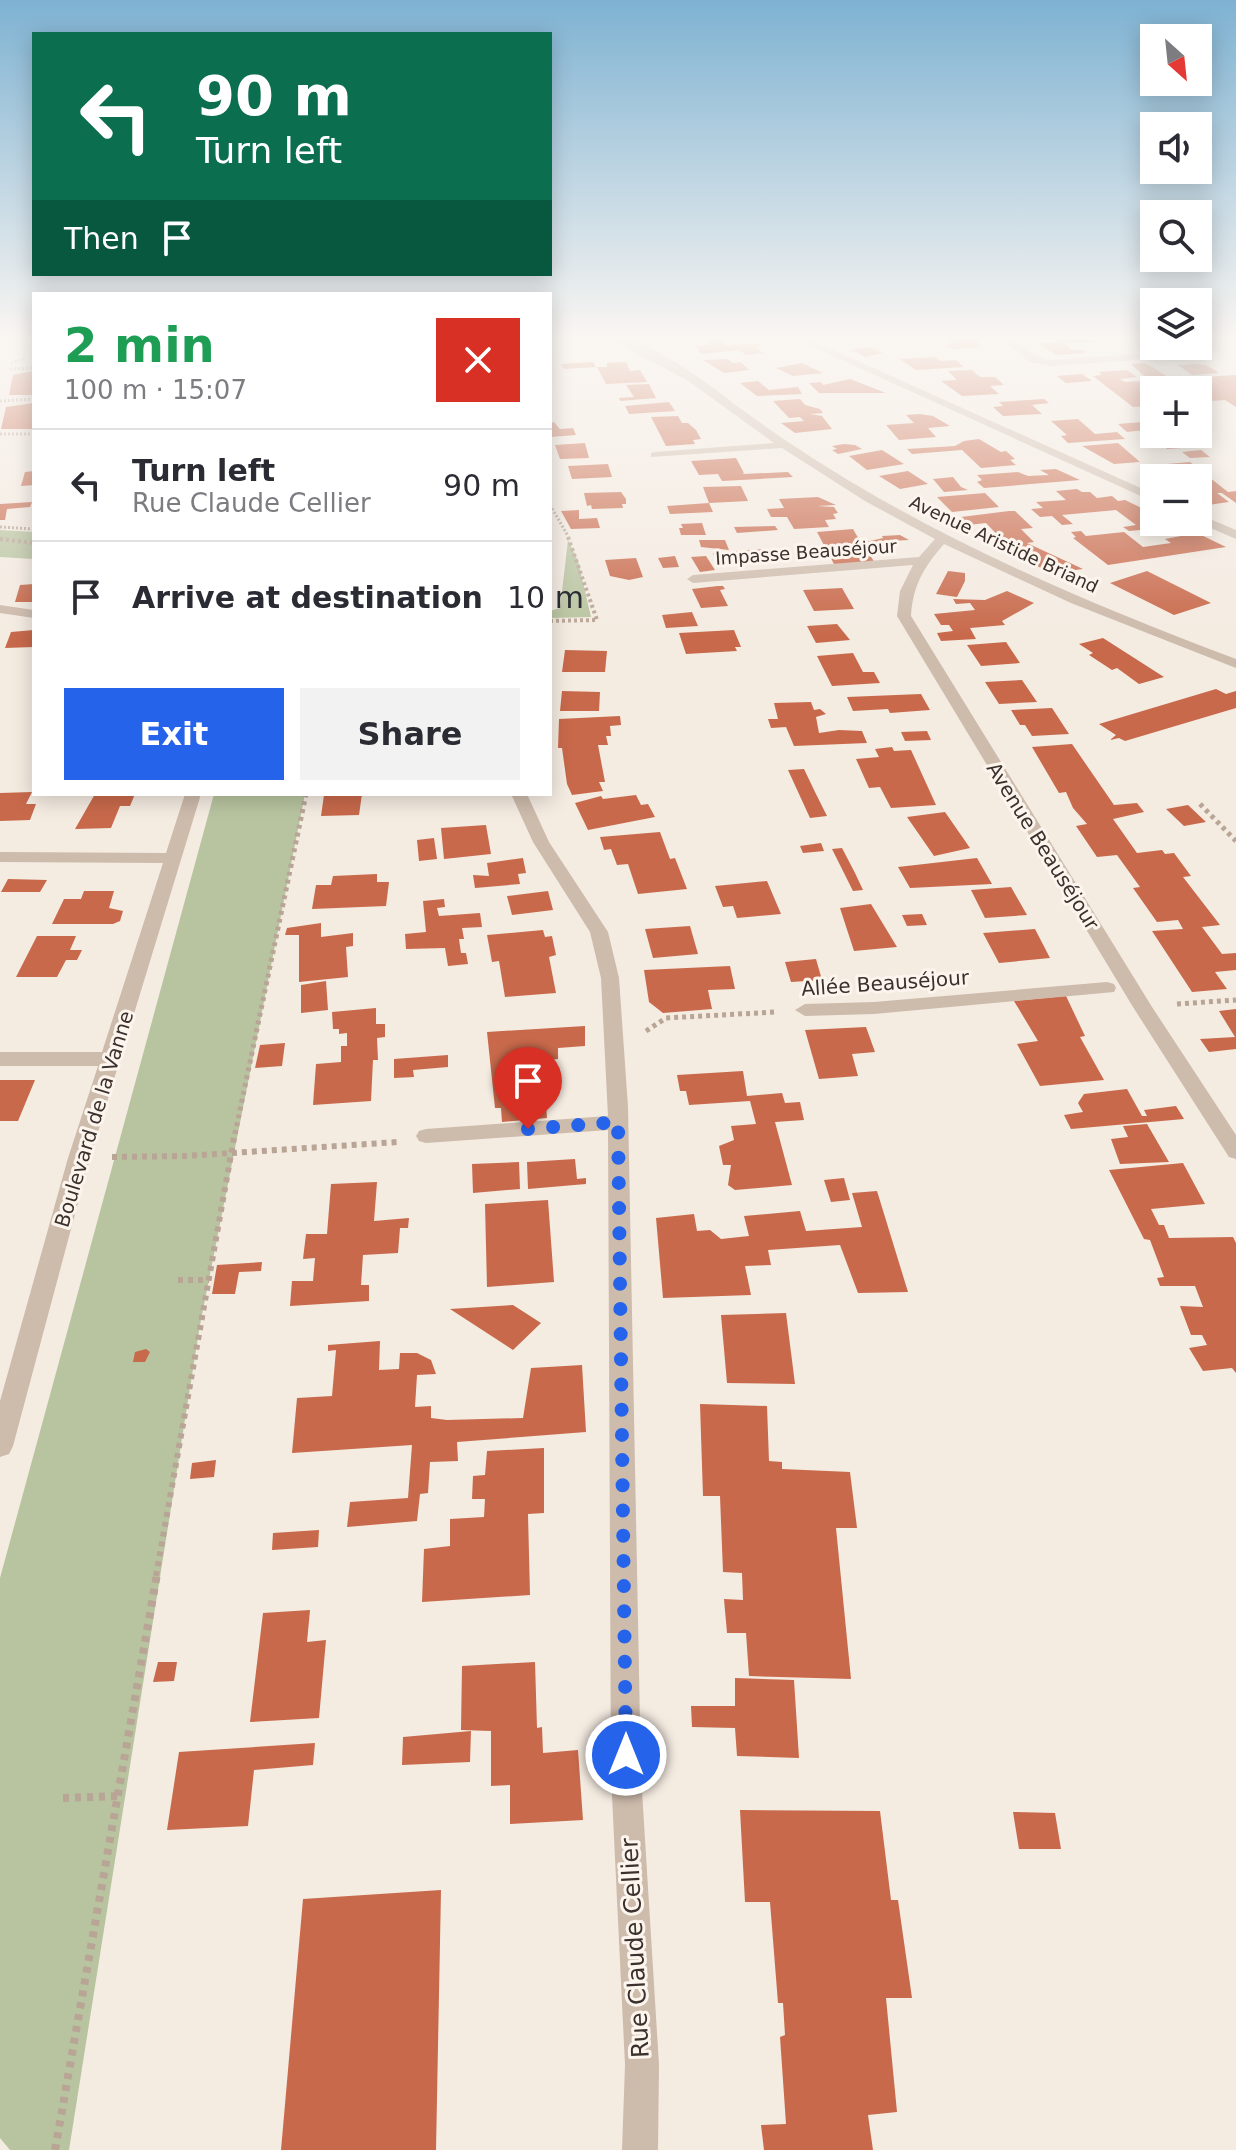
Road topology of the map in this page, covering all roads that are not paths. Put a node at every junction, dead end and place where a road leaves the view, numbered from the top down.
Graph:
1 (771, 435) edge
2 (1014, 435) edge
3 (784, 445) junction
4 (655, 455) dead end
5 (1140, 492) edge
6 (1212, 524) edge
7 (1236, 535) edge
8 (943, 538) junction
9 (921, 561) junction
10 (693, 579) dead end
11 (0, 609) edge
12 (32, 614) edge
13 (1236, 664) edge
14 (192, 796) edge
15 (520, 796) edge
16 (0, 857) edge
17 (175, 858) junction
18 (1107, 988) dead end
19 (805, 1010) road end
20 (0, 1059) edge
21 (111, 1059) junction
22 (618, 1122) junction
23 (426, 1136) road end
24 (1236, 1152) edge
25 (7, 1399) edge
26 (0, 1446) edge
27 (640, 2150) edge

1 - 3 street, Avenue Aristide Briand
2 - 5 street
3 - 4 street
3 - 8 street, Avenue Aristide Briand
6 - 7 street
8 - 9 street, Avenue Beauséjour
8 - 13 street, Avenue Aristide Briand
9 - 10 street, Impasse Beauséjour
9 - 24 street, Avenue Beauséjour
11 - 12 street
14 - 17 street, Boulevard de la Vanne
15 - 22 street, Rue Claude Cellier
16 - 17 street
17 - 21 street, Boulevard de la Vanne
18 - 19 street, Allée Beauséjour
20 - 21 street
21 - 25 street, Boulevard de la Vanne
22 - 23 street
22 - 27 street, Rue Claude Cellier
25 - 26 street, Boulevard de la Vanne

